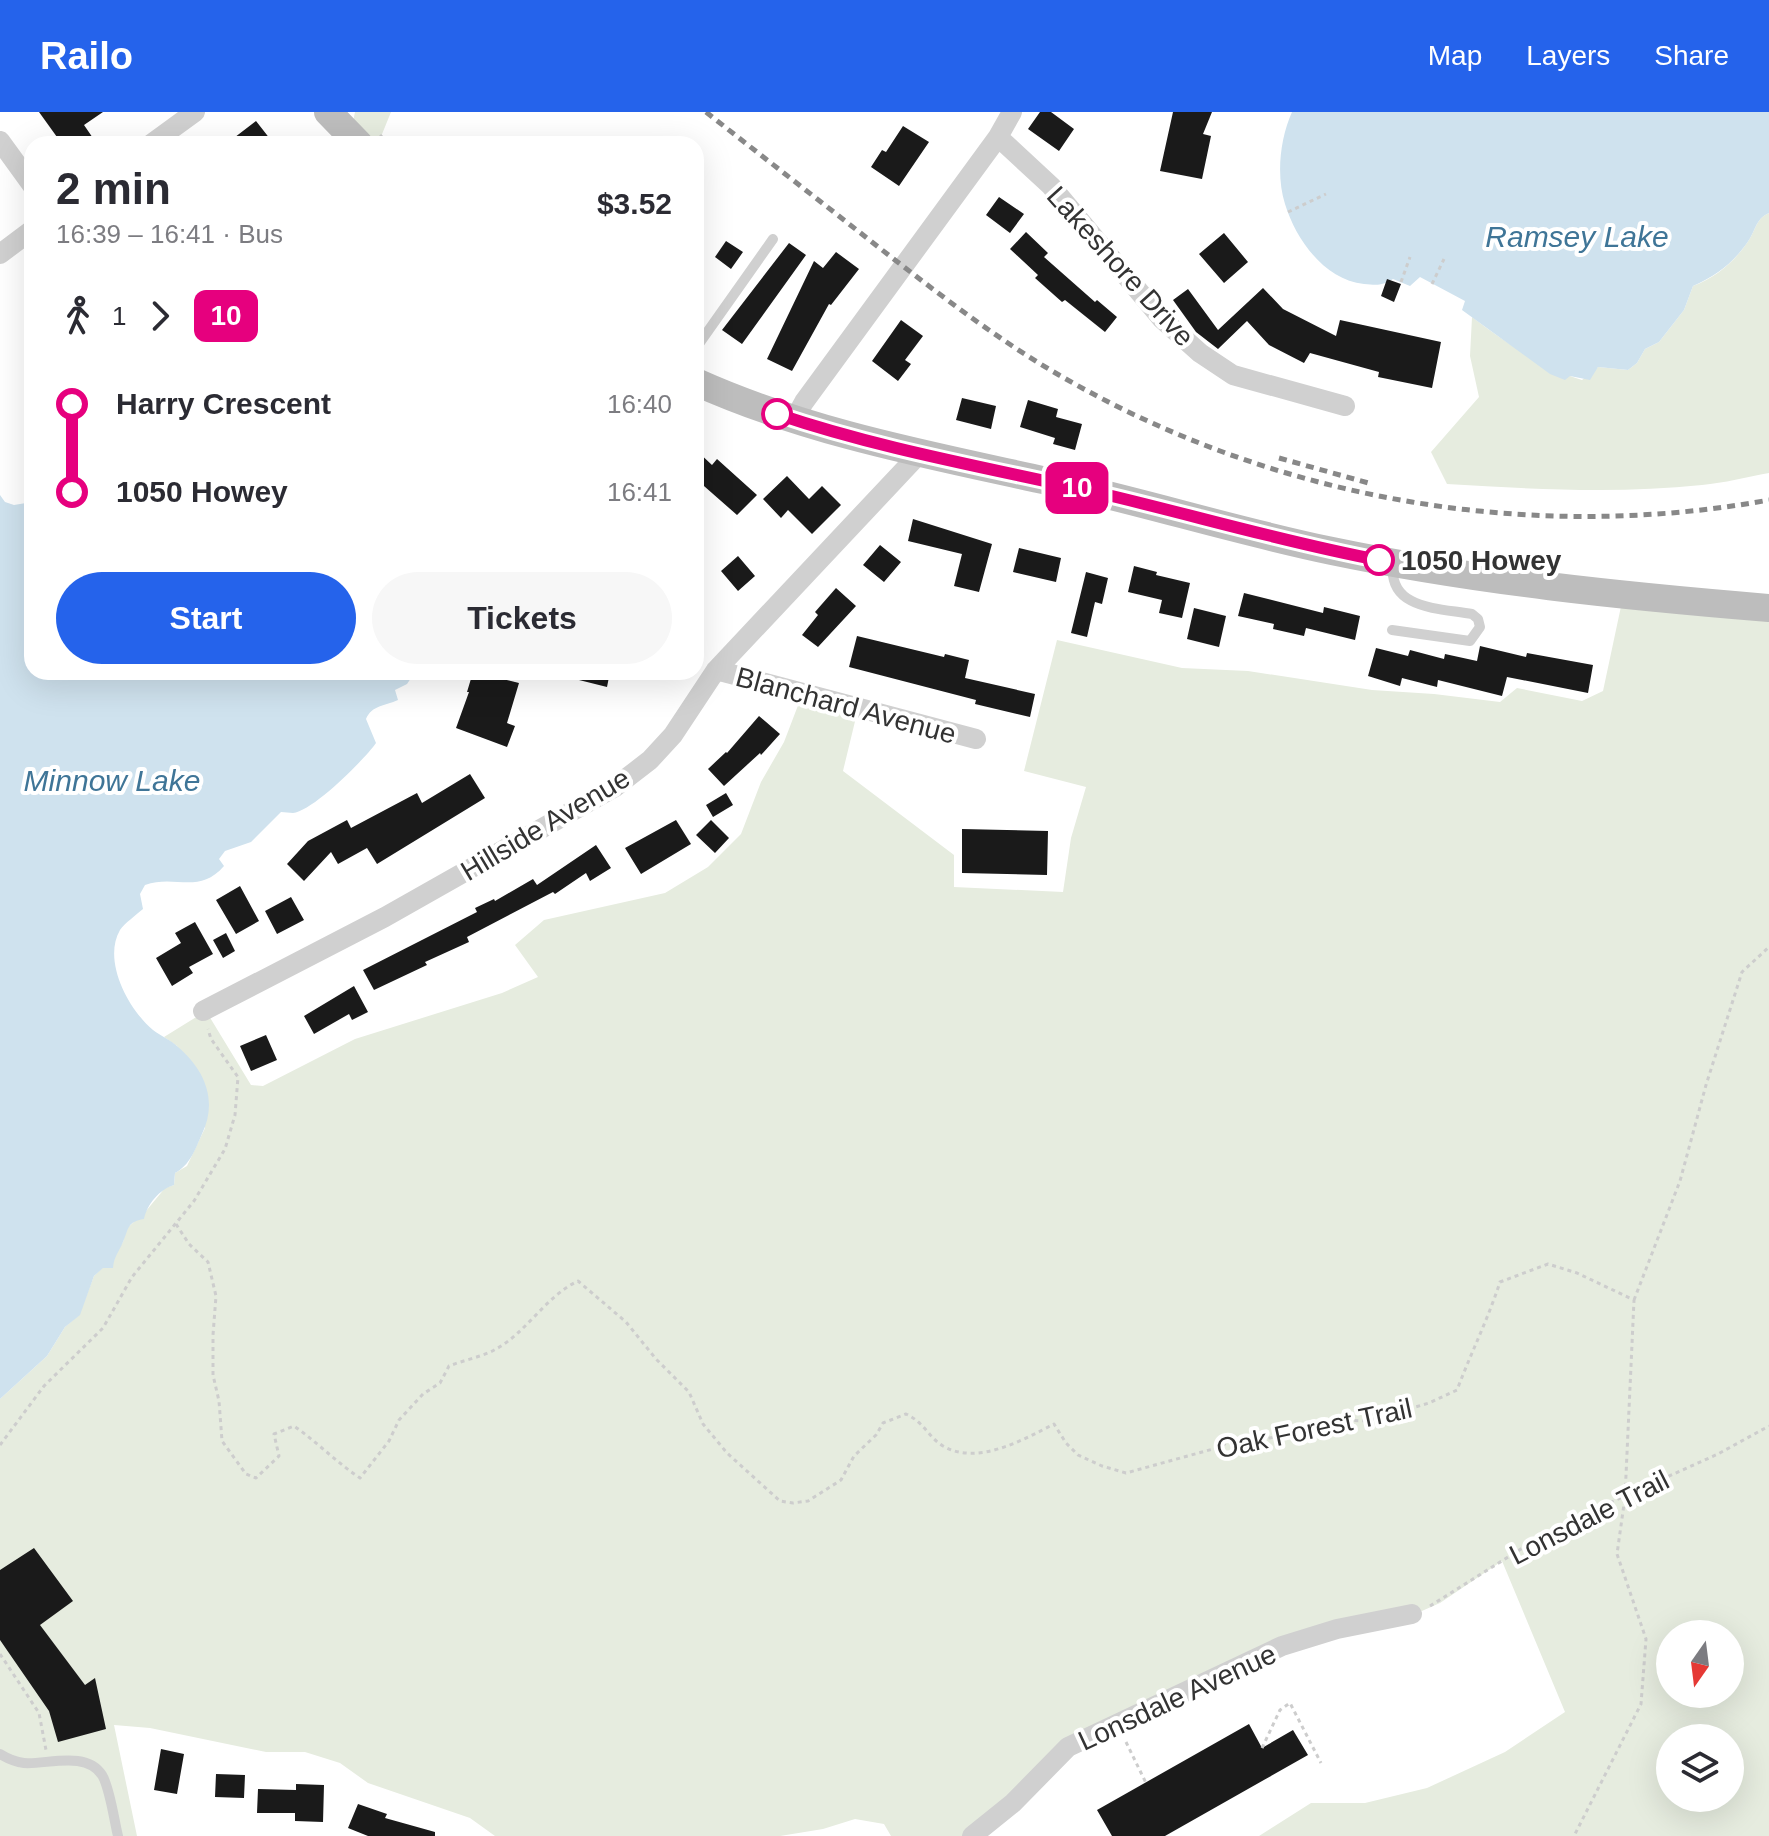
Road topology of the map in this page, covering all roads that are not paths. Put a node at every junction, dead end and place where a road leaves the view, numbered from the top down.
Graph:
1 (195, 112) edge
2 (328, 112) edge
3 (1012, 112) edge
4 (162, 136) edge
5 (351, 136) edge
6 (998, 137) junction
7 (0, 141) edge
8 (24, 174) edge
9 (24, 236) edge
10 (773, 239) dead end
11 (0, 254) edge
12 (704, 337) edge
13 (704, 385) edge
14 (1345, 406) dead end
15 (794, 420) junction
16 (921, 452) junction
17 (1393, 562) junction
18 (1769, 608) edge
19 (1392, 630) dead end
20 (716, 670) junction
21 (976, 739) dead end
22 (203, 1011) road end
23 (1412, 1614) road end
24 (0, 1754) edge
25 (118, 1836) edge
26 (972, 1836) edge

1 - 4 street
2 - 5 main road
3 - 6 street
6 - 14 street, Lakeshore Drive
6 - 15 street
7 - 8 street
9 - 11 street
10 - 12 lane
13 - 15 main road
15 - 16 main road
16 - 17 main road
16 - 20 street, Hillside Avenue
17 - 18 main road
17 - 19 lane
20 - 21 street, Blanchard Avenue
20 - 22 street, Hillside Avenue
23 - 26 street, Lonsdale Avenue
24 - 25 lane

